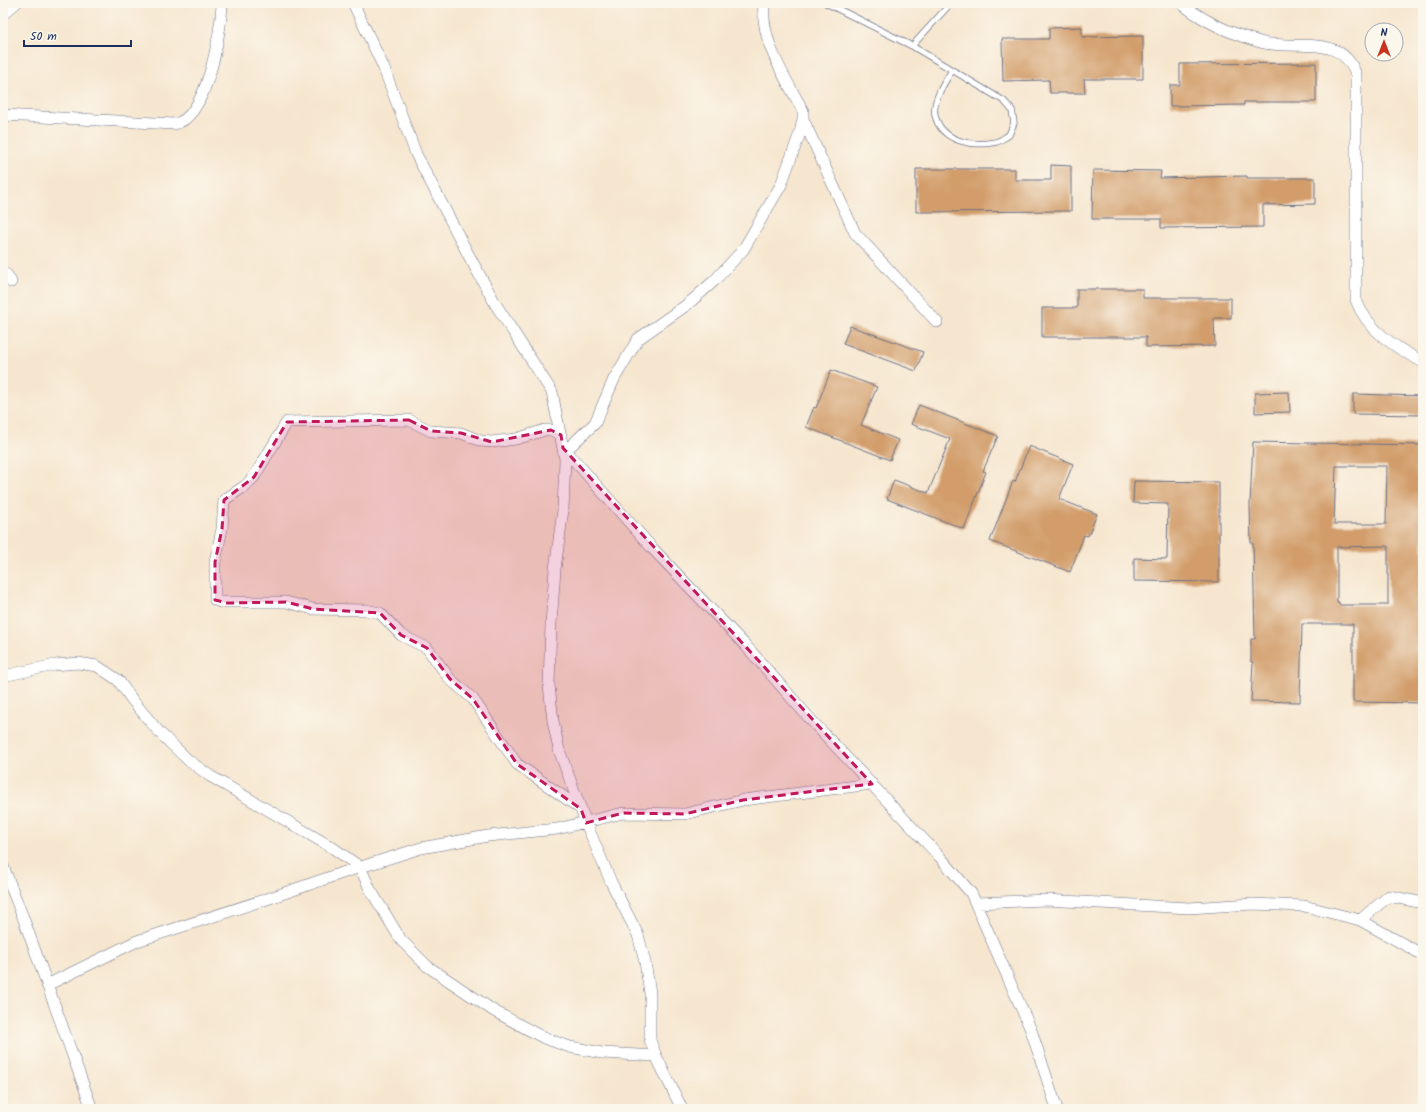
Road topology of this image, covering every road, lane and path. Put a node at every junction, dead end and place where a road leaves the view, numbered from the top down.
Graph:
1 (16, 3) edge
2 (222, 3) edge
3 (353, 3) edge
4 (764, 3) edge
5 (826, 3) edge
6 (951, 3) edge
7 (1181, 3) edge
8 (3, 14) edge
9 (912, 46) junction
10 (952, 70) junction
11 (3, 115) edge
12 (803, 119) junction
13 (3, 272) edge
14 (11, 282) dead end
15 (937, 322) dead end
16 (1423, 362) edge
17 (561, 435) junction
18 (565, 451) junction
19 (3, 676) edge
20 (872, 784) junction
21 (581, 809) junction
22 (586, 823) junction
23 (3, 866) edge
24 (360, 867) junction
25 (977, 903) junction
26 (1423, 903) edge
27 (1360, 920) junction
28 (1423, 955) edge
29 (47, 985) junction
30 (656, 1056) junction
31 (683, 1108) edge
32 (92, 1109) edge
33 (1057, 1109) edge

1 - 8 street
2 - 11 street
3 - 17 street
4 - 12 street
5 - 9 lane
6 - 9 lane
7 - 16 street
9 - 10 lane
10 - 10 lane
12 - 15 street
12 - 18 street
13 - 14 street
17 - 18 street
17 - 21 street
18 - 20 street
18 - 21 street
19 - 24 street
20 - 22 street
20 - 25 street
21 - 22 street
22 - 24 street
22 - 30 street
23 - 29 street
24 - 29 street
24 - 30 street
25 - 27 street
25 - 33 street
26 - 27 street
27 - 28 street
29 - 32 street
30 - 31 street

